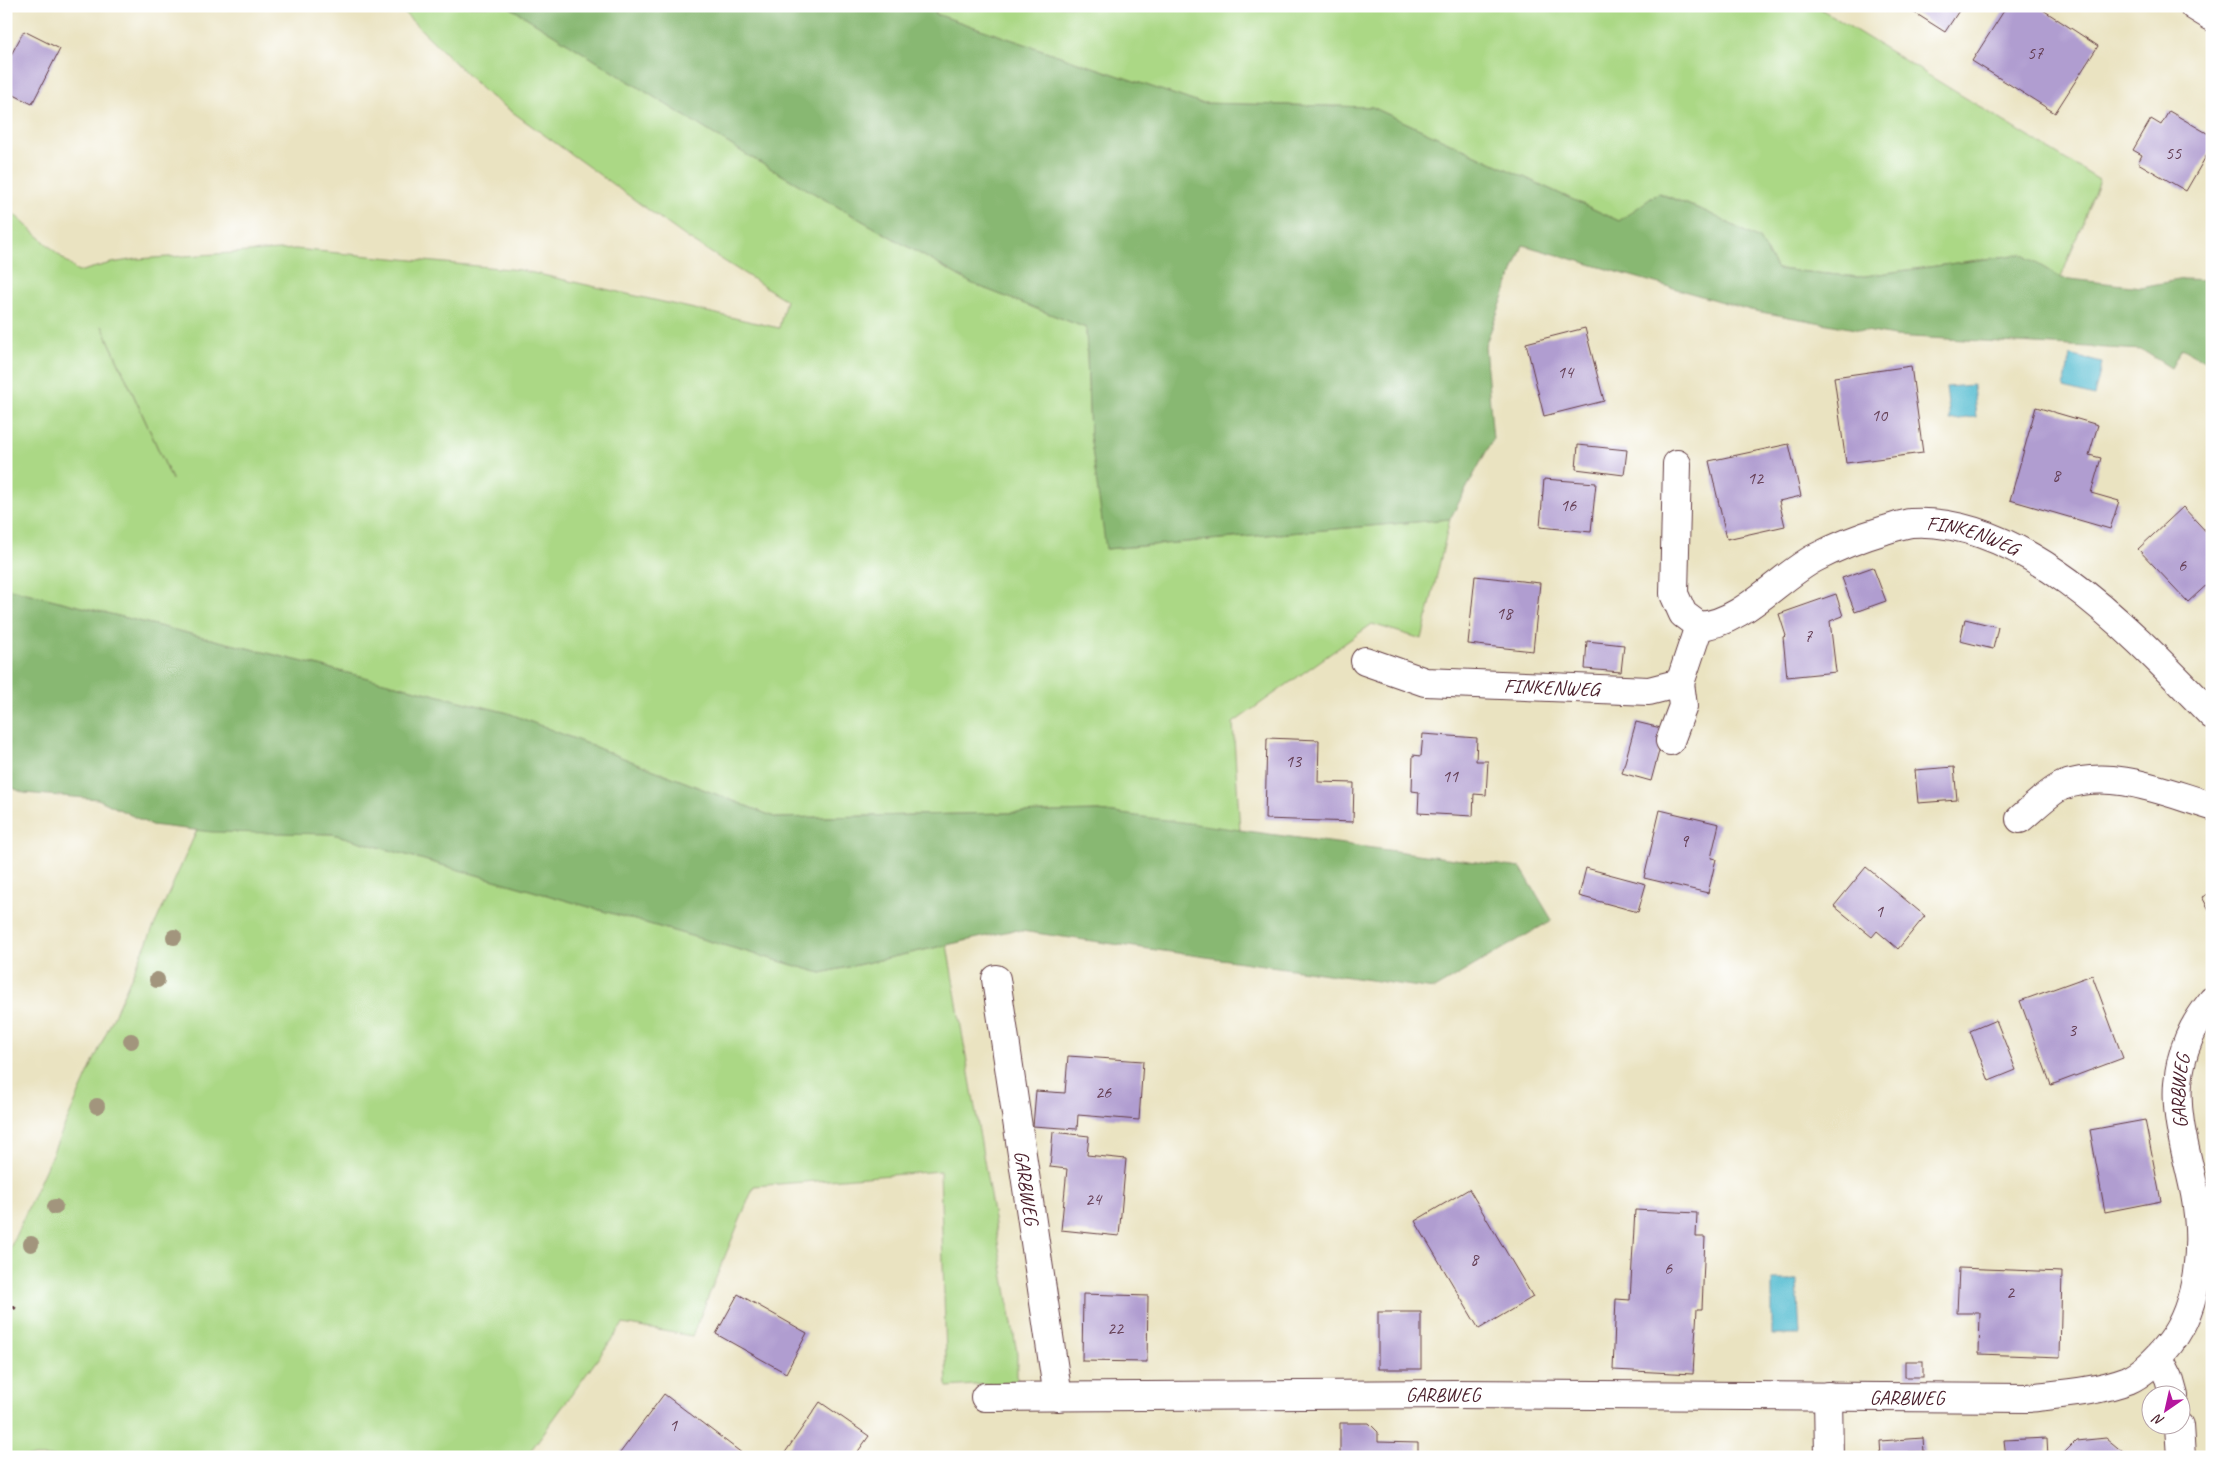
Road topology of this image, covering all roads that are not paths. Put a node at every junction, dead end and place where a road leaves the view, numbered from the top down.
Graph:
1 (2194, 6) edge
2 (2212, 17) edge
3 (1677, 464) dead end
4 (1699, 626) junction
5 (1365, 661) dead end
6 (1680, 683) junction
7 (2212, 715) edge
8 (1670, 740) dead end
9 (2212, 806) edge
10 (2020, 819) dead end
11 (996, 979) dead end
12 (2212, 1000) edge
13 (2158, 1358) junction
14 (2171, 1386) edge
15 (1828, 1396) junction
16 (1058, 1397) junction
17 (985, 1398) dead end
18 (2180, 1436) edge
19 (1829, 1457) edge
20 (2181, 1457) edge

1 - 2 street
3 - 4 street
4 - 6 street
4 - 7 street, FINKENWEG
5 - 6 street, FINKENWEG
6 - 8 street
9 - 10 street
11 - 16 street, GARBWEG
12 - 13 street, GARBWEG
13 - 14 street
13 - 15 street, GARBWEG
15 - 16 street, GARBWEG
15 - 19 street
16 - 17 street, GARBWEG
18 - 20 street

